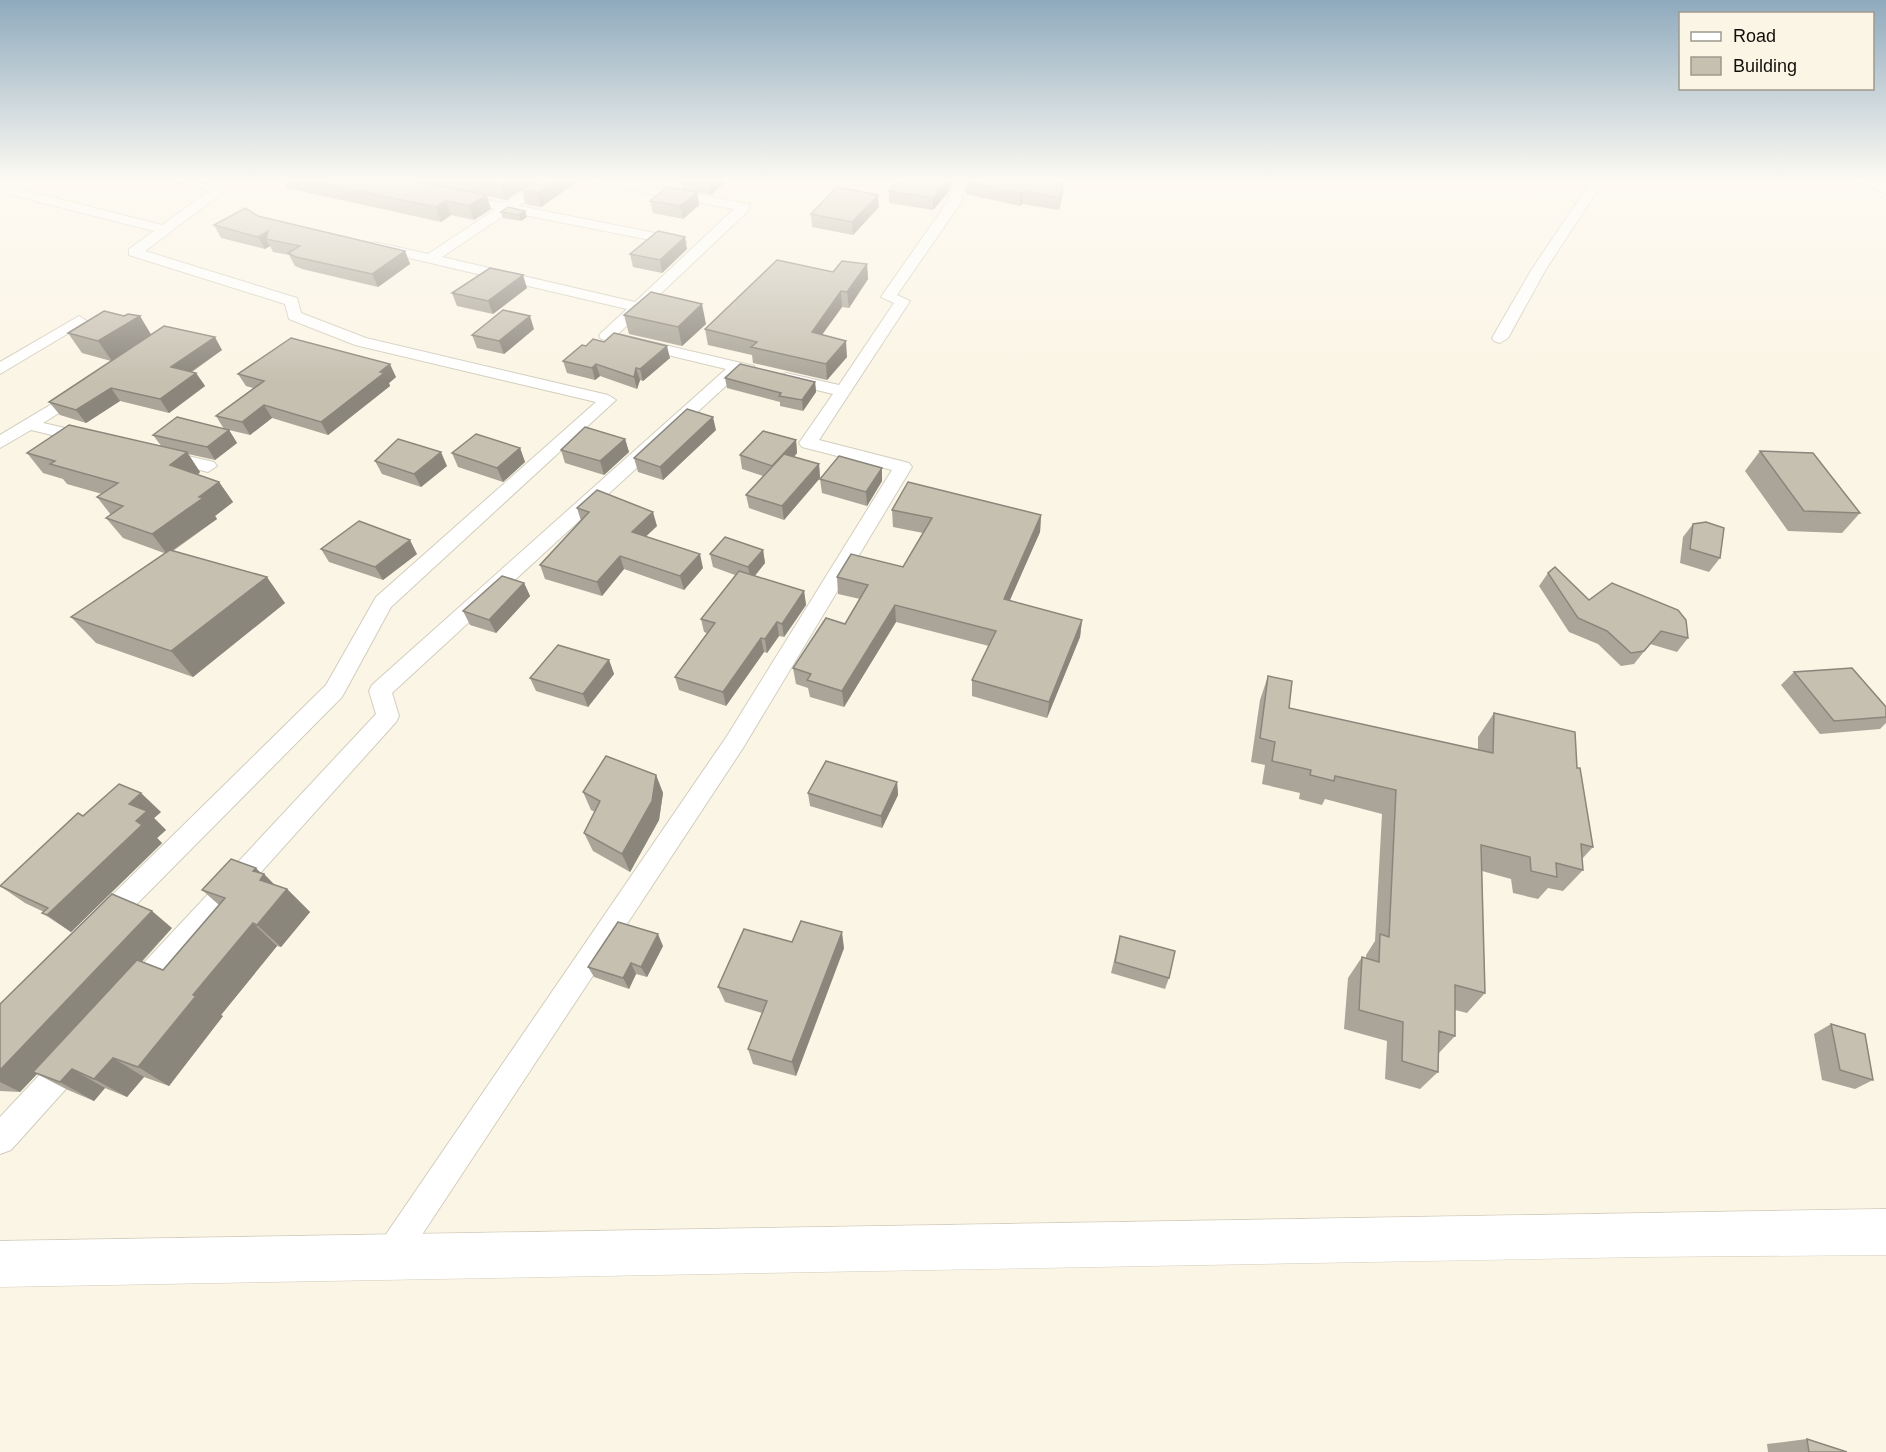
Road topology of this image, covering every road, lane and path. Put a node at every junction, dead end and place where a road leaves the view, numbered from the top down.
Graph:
1 (141, 247) edge
2 (378, 247) edge
3 (448, 247) edge
4 (701, 247) edge
5 (923, 247) edge
6 (1554, 247) edge
7 (431, 258) junction
8 (639, 307) junction
9 (79, 321) dead end
10 (1500, 338) dead end
11 (0, 369) edge
12 (755, 371) junction
13 (95, 381) edge
14 (843, 391) junction
15 (30, 425) junction
16 (0, 443) edge
17 (108, 443) edge
18 (152, 453) edge
19 (208, 466) dead end
20 (92, 932) edge
21 (119, 1010) edge
22 (87, 1044) edge
23 (0, 1139) edge
24 (1886, 1232) edge
25 (389, 1257) junction
26 (0, 1264) edge

1 - 20 street
2 - 7 street
3 - 7 street
4 - 8 street
5 - 14 street
6 - 10 street
7 - 8 street
8 - 12 street
9 - 11 street
12 - 14 street
12 - 21 street
13 - 15 street
14 - 25 street
15 - 16 street
15 - 17 street
18 - 19 street
22 - 23 street
24 - 25 main road
25 - 26 main road

